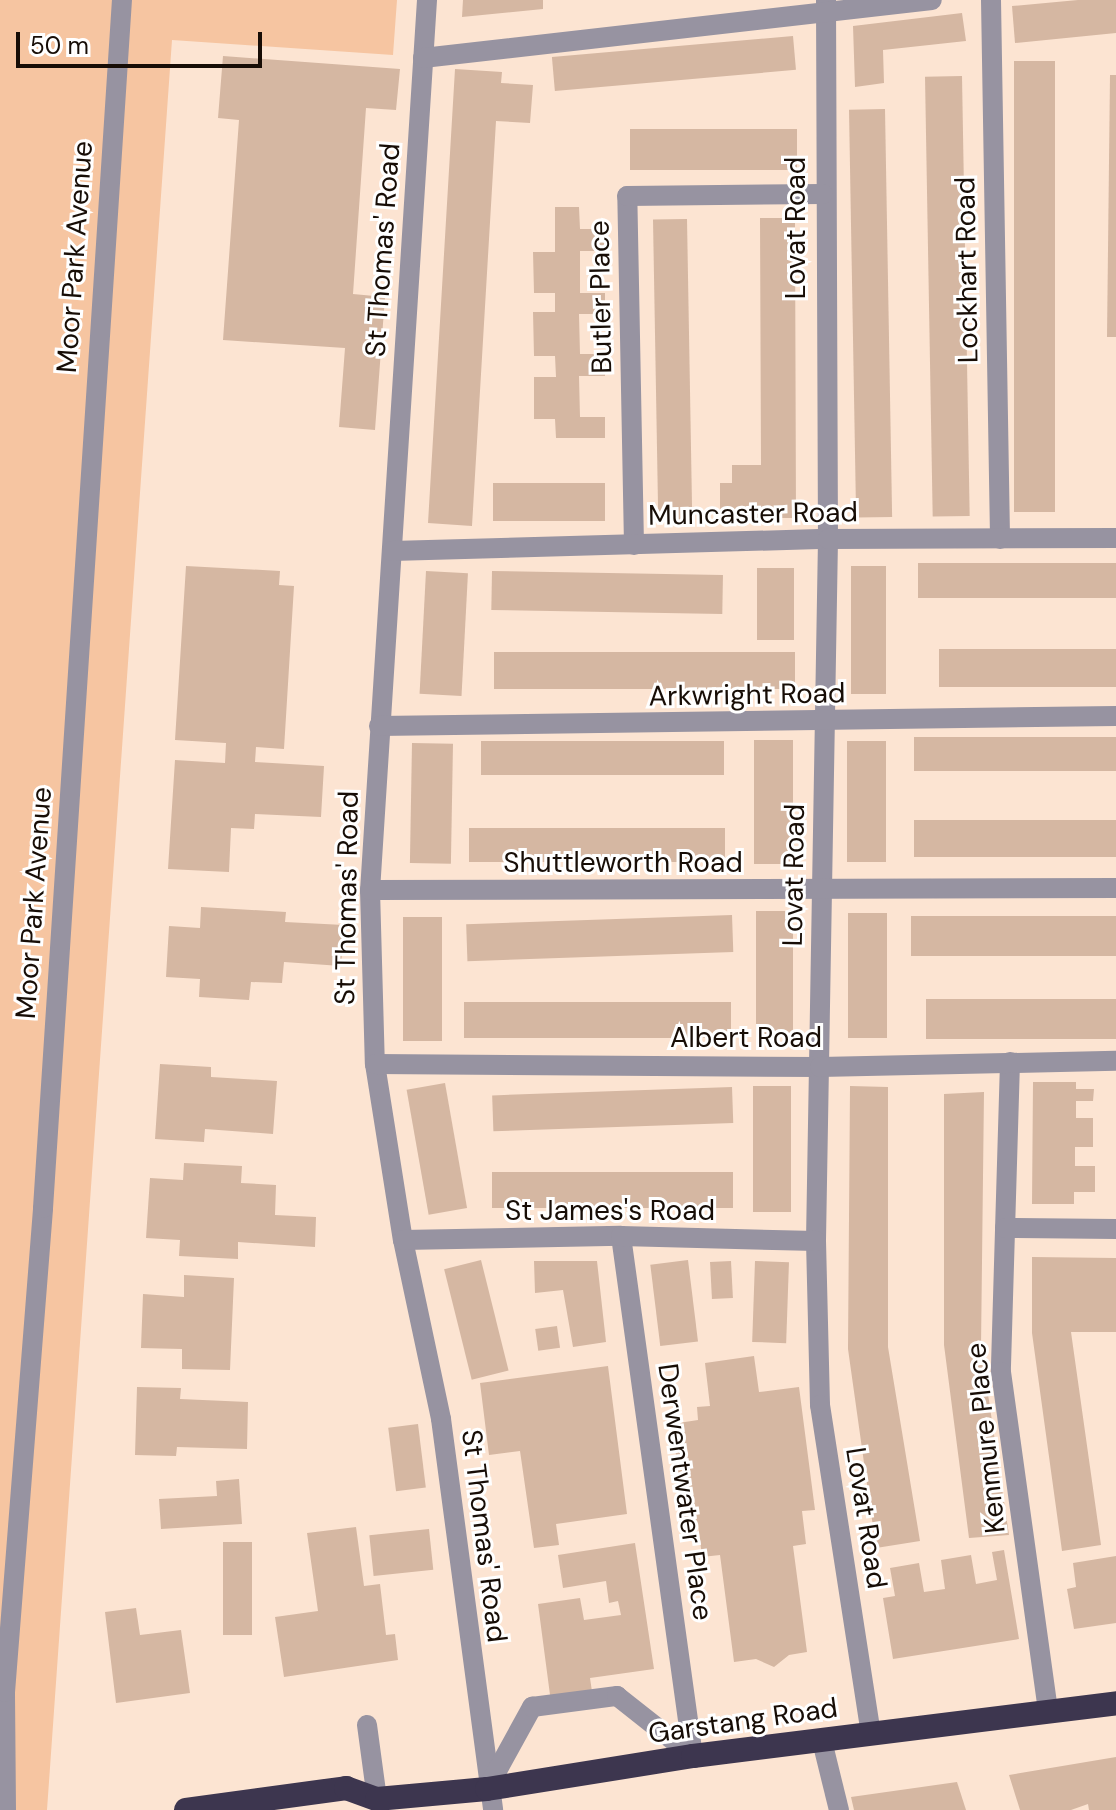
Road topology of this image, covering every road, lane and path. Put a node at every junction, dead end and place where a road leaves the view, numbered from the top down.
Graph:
1 (122, 0) edge
2 (427, 0) edge
3 (932, 0) edge
4 (991, 0) edge
5 (826, 7) edge
6 (423, 58) junction
7 (823, 194) junction
8 (1116, 538) edge
9 (828, 539) junction
10 (1000, 539) junction
11 (634, 545) junction
12 (392, 551) junction
13 (1116, 716) edge
14 (824, 723) junction
15 (379, 726) junction
16 (1116, 888) edge
17 (370, 890) junction
18 (821, 891) junction
19 (1116, 1061) edge
20 (1010, 1062) junction
21 (375, 1064) junction
22 (820, 1067) junction
23 (1005, 1228) junction
24 (1116, 1229) edge
25 (621, 1236) junction
26 (403, 1240) junction
27 (816, 1241) junction
28 (1116, 1703) edge
29 (1048, 1712) junction
30 (367, 1725) dead end
31 (871, 1734) junction
32 (822, 1741) junction
33 (693, 1756) junction
34 (490, 1800) edge
35 (371, 1804) edge
36 (6, 1810) edge
37 (186, 1810) edge
38 (839, 1810) edge

1 - 36 street, Moor Park Avenue
2 - 6 street, St Thomas' Road
3 - 5 street
4 - 10 street, Lockhart Road
5 - 6 street
5 - 7 street, Lovat Road
6 - 12 street, St Thomas' Road
7 - 9 street, Lovat Road
7 - 11 street, Butler Place
8 - 10 street, Muncaster Road
9 - 10 street, Muncaster Road
9 - 11 street, Muncaster Road
9 - 14 street, Lovat Road
11 - 12 street, Muncaster Road
12 - 15 street, St Thomas' Road
13 - 14 street, Arkwright Road
14 - 15 street, Arkwright Road
14 - 18 street, Lovat Road
15 - 17 street, St Thomas' Road
16 - 18 street, Shuttleworth Road
17 - 18 street, Shuttleworth Road
17 - 21 street, St Thomas' Road
18 - 22 street, Lovat Road
19 - 20 street, Albert Road
20 - 22 street, Albert Road
20 - 23 street, Kenmure Place
21 - 22 street, Albert Road
21 - 26 street, St Thomas' Road
22 - 27 street, Lovat Road
23 - 24 street
23 - 29 street, Kenmure Place
25 - 26 street, St James's Road
25 - 27 street, St James's Road
25 - 33 street, Derwentwater Place
26 - 34 street, St Thomas' Road
27 - 31 street, Lovat Road
28 - 29 highway, Garstang Road
29 - 31 highway, Garstang Road
30 - 35 street
31 - 32 highway, Garstang Road
32 - 33 highway, Garstang Road
32 - 38 street
33 - 34 highway, Garstang Road
33 - 34 street
34 - 35 highway, Garstang Road
35 - 37 highway, Garstang Road

